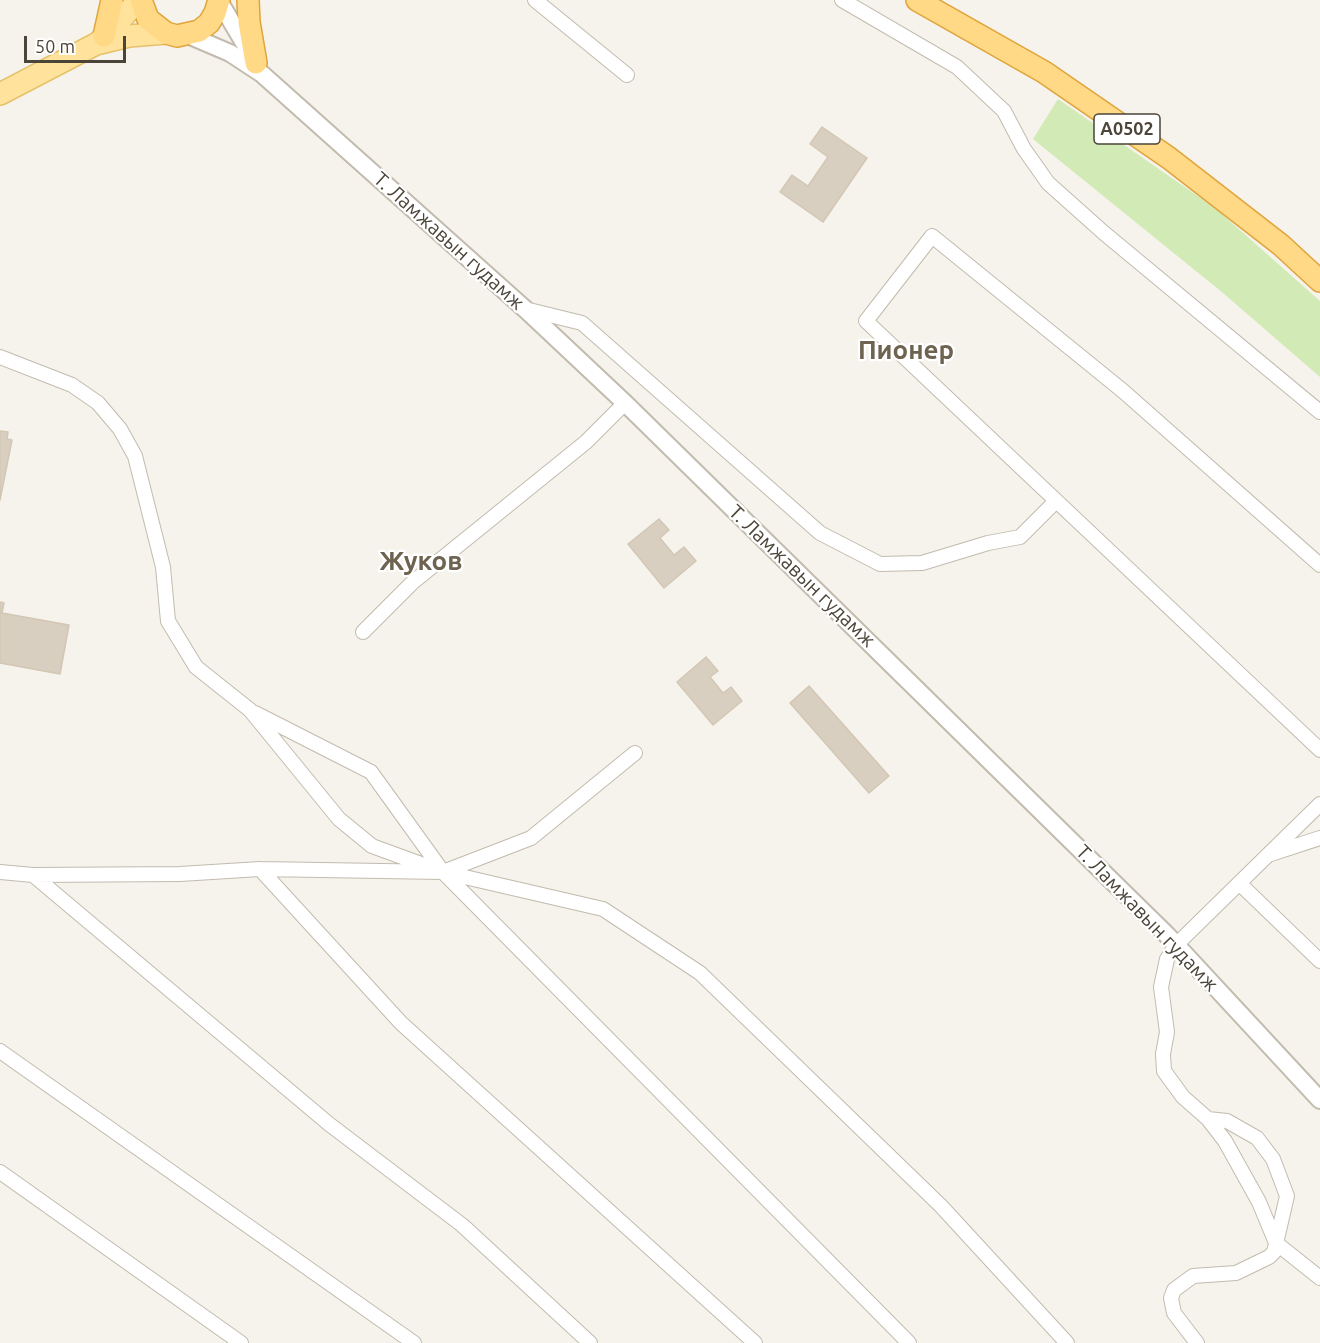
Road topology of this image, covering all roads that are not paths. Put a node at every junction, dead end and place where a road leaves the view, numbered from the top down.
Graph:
1 (112, 0) edge
2 (140, 0) edge
3 (248, 0) edge
4 (535, 0) edge
5 (842, 0) edge
6 (917, 0) edge
7 (219, 1) edge
8 (166, 33) junction
9 (188, 35) junction
10 (100, 40) junction
11 (259, 68) junction
12 (627, 75) dead end
13 (0, 94) edge
14 (1320, 281) edge
15 (525, 309) junction
16 (0, 357) edge
17 (625, 403) junction
18 (1320, 412) edge
19 (1056, 501) junction
20 (1320, 565) edge
21 (363, 632) dead end
22 (250, 710) junction
23 (1320, 750) edge
24 (635, 753) dead end
25 (1320, 804) edge
26 (1320, 838) edge
27 (1267, 855) junction
28 (260, 869) junction
29 (0, 872) edge
30 (442, 872) junction
31 (33, 875) junction
32 (1239, 883) junction
33 (1176, 945) junction
34 (1320, 961) edge
35 (0, 1052) edge
36 (1320, 1100) edge
37 (1208, 1119) junction
38 (0, 1172) edge
39 (1276, 1243) junction
40 (1320, 1278) edge
41 (1057, 1340) edge
42 (241, 1343) edge
43 (414, 1343) edge
44 (590, 1343) edge
45 (755, 1343) edge
46 (909, 1343) edge
47 (1197, 1343) edge

1 - 10 highway
2 - 8 highway
2 - 10 main road
3 - 11 highway
4 - 12 street
5 - 18 street
6 - 14 highway, A0502
7 - 9 highway
7 - 11 street, Т. Ламжавын гудамж
8 - 9 highway
8 - 10 main road
9 - 11 street, Т. Ламжавын гудамж
10 - 13 main road
11 - 15 street, Т. Ламжавын гудамж
15 - 17 street, Т. Ламжавын гудамж
15 - 19 street
16 - 22 street
17 - 21 street
17 - 33 street, Т. Ламжавын гудамж
19 - 20 street
19 - 23 street
22 - 30 street
22 - 30 street
24 - 30 street
25 - 27 street
26 - 27 street
27 - 32 street
28 - 30 street
28 - 31 street
28 - 45 street
29 - 31 street
30 - 41 street
30 - 46 street
31 - 44 street
32 - 33 street
32 - 34 street
33 - 36 street, Т. Ламжавын гудамж
33 - 37 street
35 - 43 street
37 - 39 street
37 - 39 street
38 - 42 street
39 - 40 street
39 - 47 street

